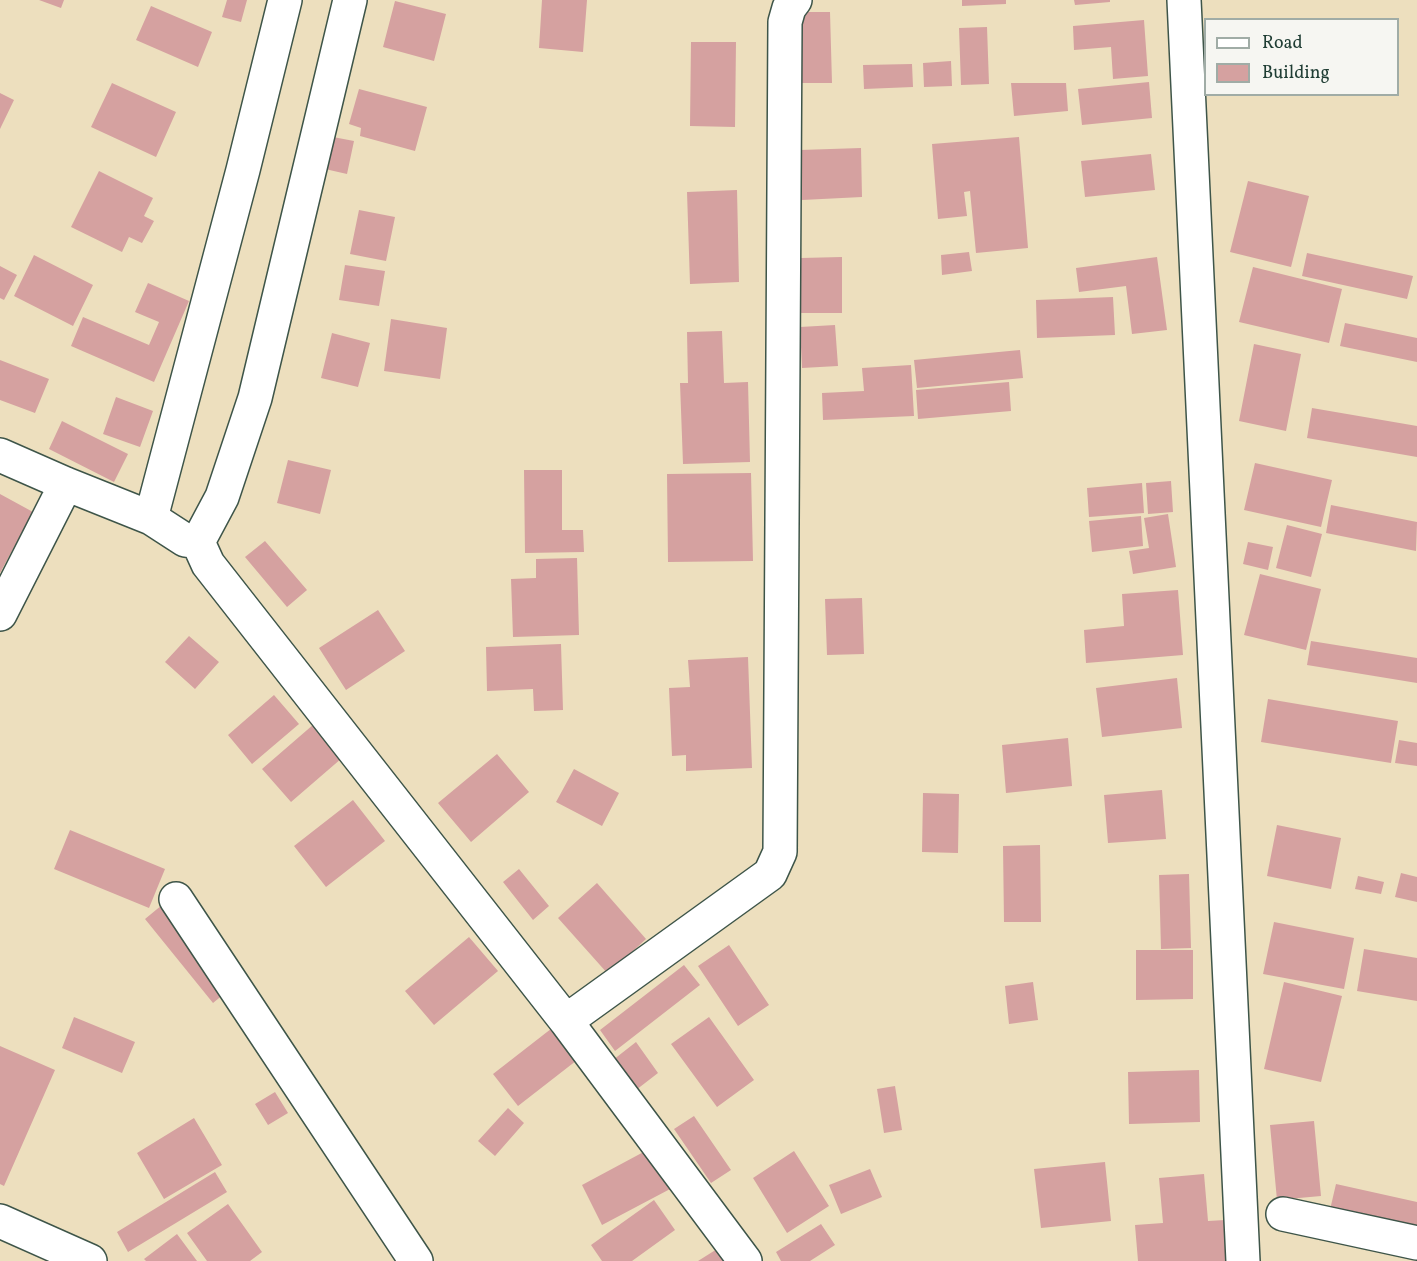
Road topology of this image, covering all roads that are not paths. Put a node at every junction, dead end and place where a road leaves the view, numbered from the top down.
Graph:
1 (285, 0) edge
2 (350, 0) edge
3 (795, 0) edge
4 (1184, 0) edge
5 (0, 455) edge
6 (66, 484) junction
7 (151, 518) junction
8 (198, 542) junction
9 (0, 614) edge
10 (176, 899) dead end
11 (566, 1021) junction
12 (1283, 1214) dead end
13 (0, 1221) edge
14 (1417, 1243) edge
15 (90, 1261) edge
16 (416, 1261) edge
17 (745, 1261) edge
18 (1243, 1261) edge

1 - 7 street
2 - 8 street
3 - 11 street
4 - 18 street
5 - 6 street
6 - 7 street
6 - 9 street
7 - 8 street
8 - 11 street
10 - 16 street
11 - 17 street
12 - 14 street
13 - 15 street

